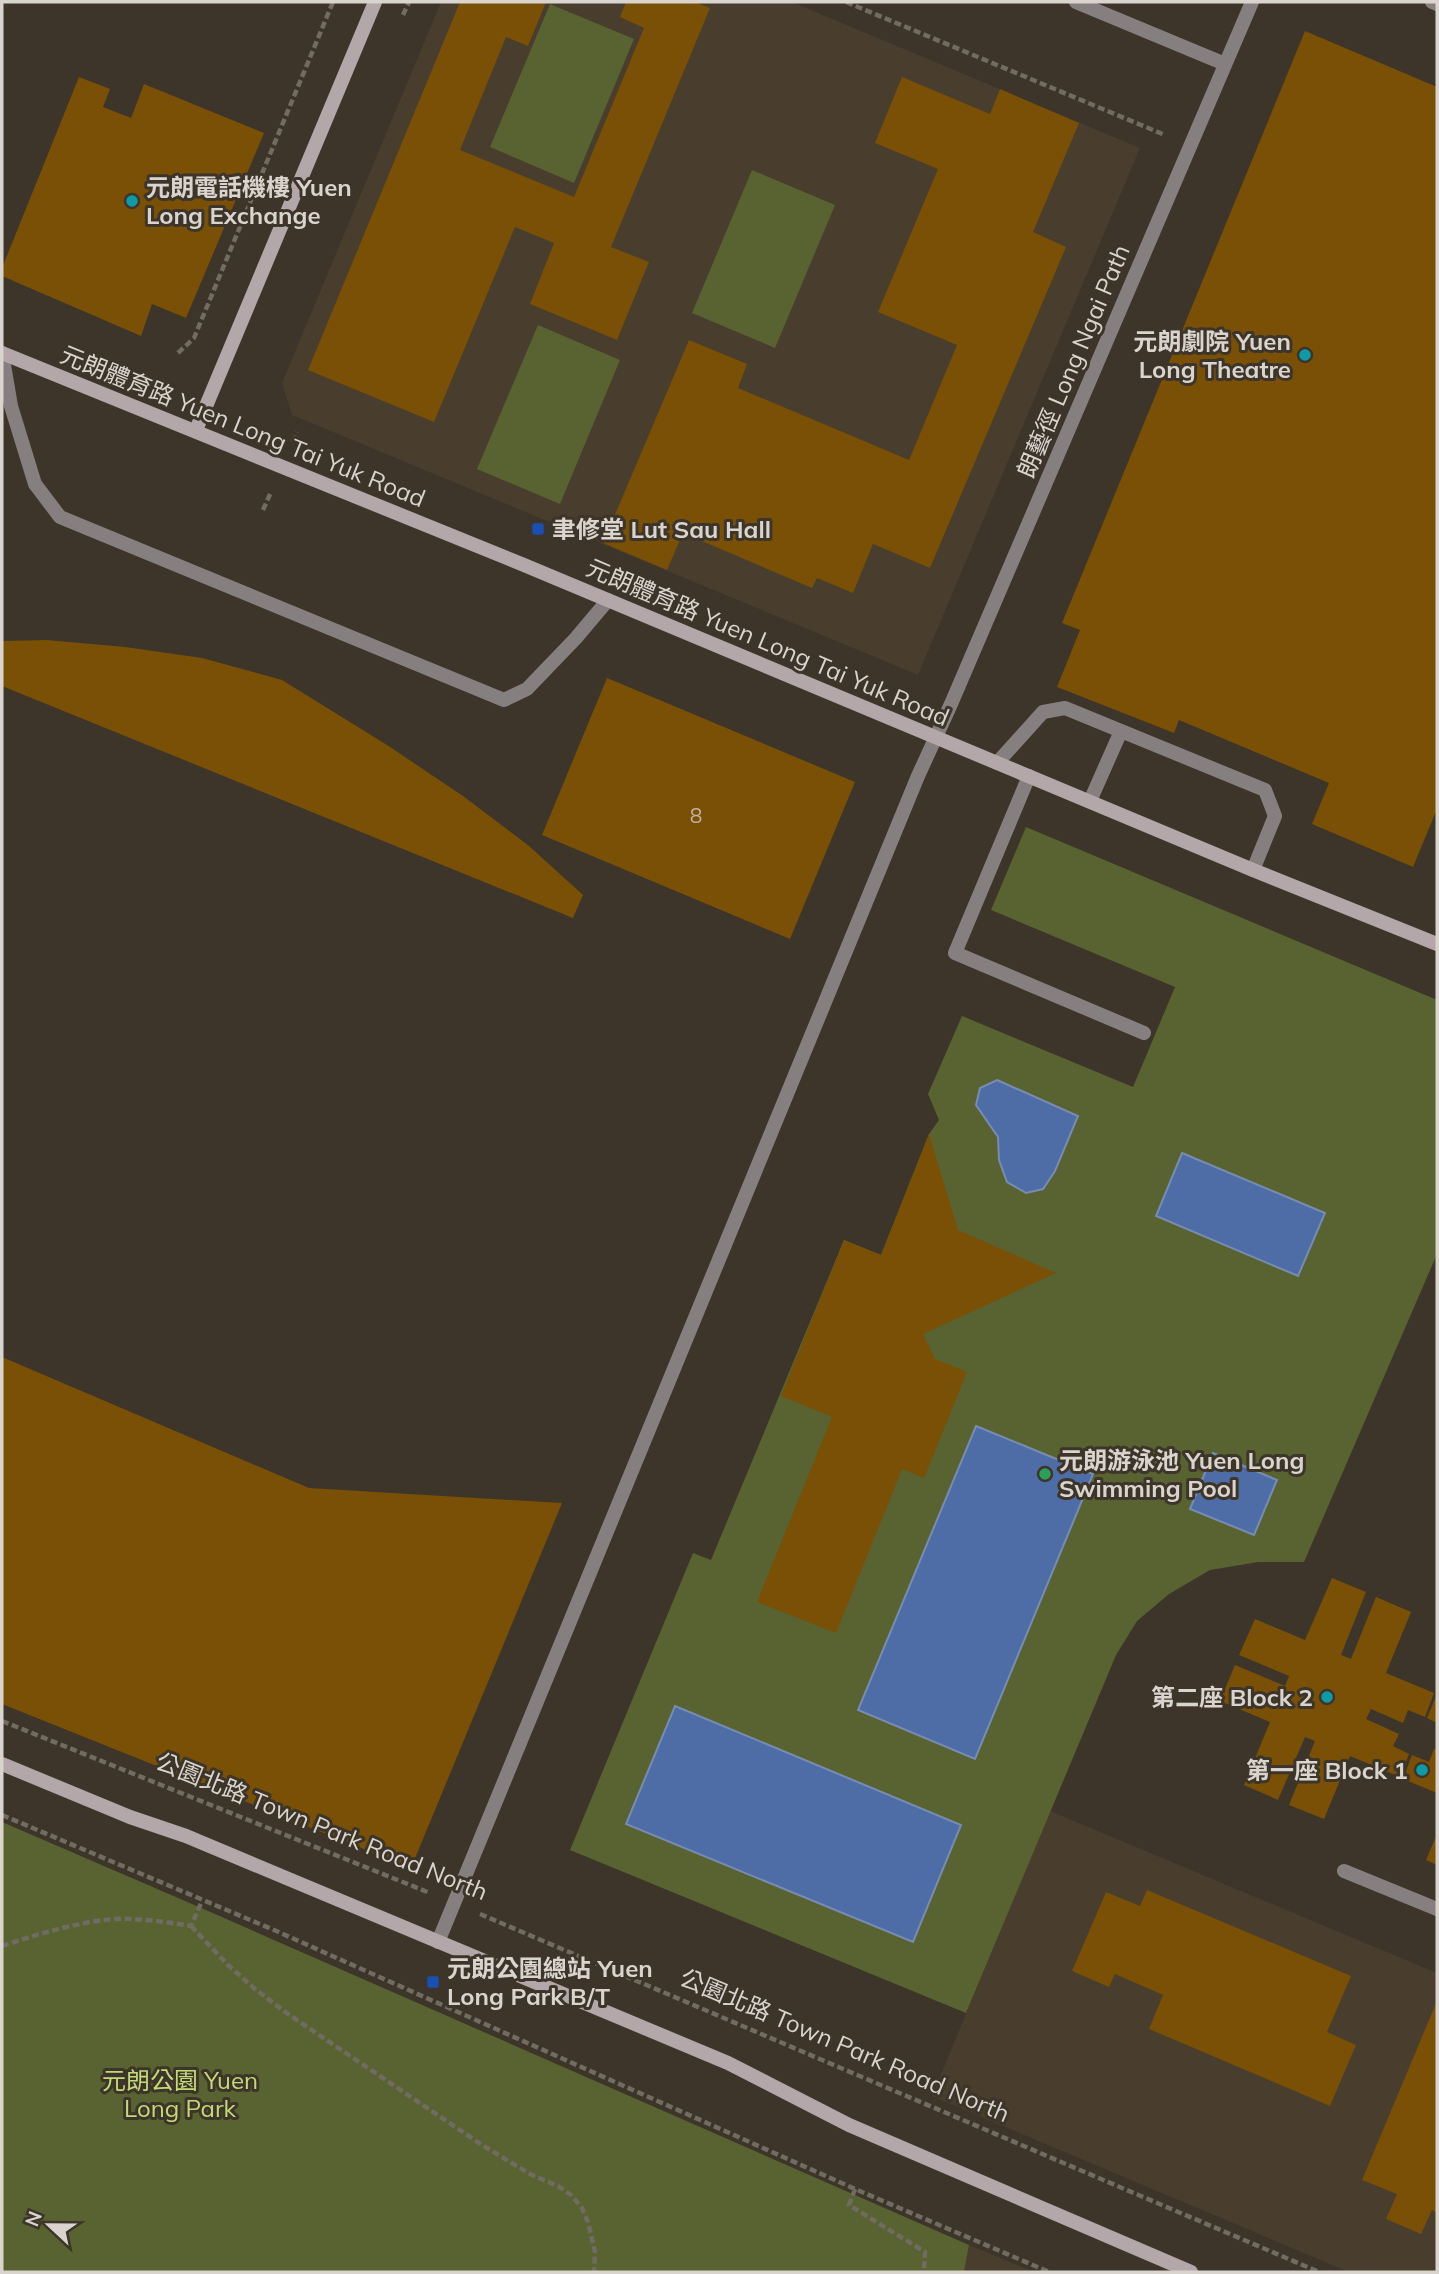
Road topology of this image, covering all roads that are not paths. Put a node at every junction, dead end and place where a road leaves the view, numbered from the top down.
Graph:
1 (375, 2) edge
2 (1076, 2) edge
3 (1252, 2) edge
4 (1432, 2) edge
5 (1437, 4) edge
6 (1225, 64) junction
7 (2, 353) edge
8 (196, 430) junction
9 (608, 600) junction
10 (1121, 731) junction
11 (937, 737) junction
12 (998, 763) junction
13 (1030, 776) junction
14 (1090, 802) junction
15 (1253, 870) junction
16 (1437, 944) edge
17 (1144, 1033) dead end
18 (2, 1764) edge
19 (1344, 1871) dead end
20 (1437, 1909) edge
21 (438, 1942) junction
22 (1191, 2272) edge

1 - 8 street
2 - 6 street
3 - 6 street, 朗藝徑 Long Ngai Path
4 - 5 street
6 - 11 street, 朗藝徑 Long Ngai Path
7 - 8 street, 元朗體育路 Yuen Long Tai Yuk Road
7 - 9 street
8 - 9 street, 元朗體育路 Yuen Long Tai Yuk Road
9 - 11 street, 元朗體育路 Yuen Long Tai Yuk Road
10 - 12 street
10 - 14 street
10 - 15 street
11 - 12 street, 元朗體育路 Yuen Long Tai Yuk Road
11 - 21 street, 朗藝徑 Long Ngai Path
12 - 13 street, 元朗體育路 Yuen Long Tai Yuk Road
13 - 14 street, 元朗體育路 Yuen Long Tai Yuk Road
13 - 17 street
14 - 15 street, 元朗體育路 Yuen Long Tai Yuk Road
15 - 16 street, 元朗體育路 Yuen Long Tai Yuk Road
18 - 21 street
19 - 20 street
21 - 22 street

